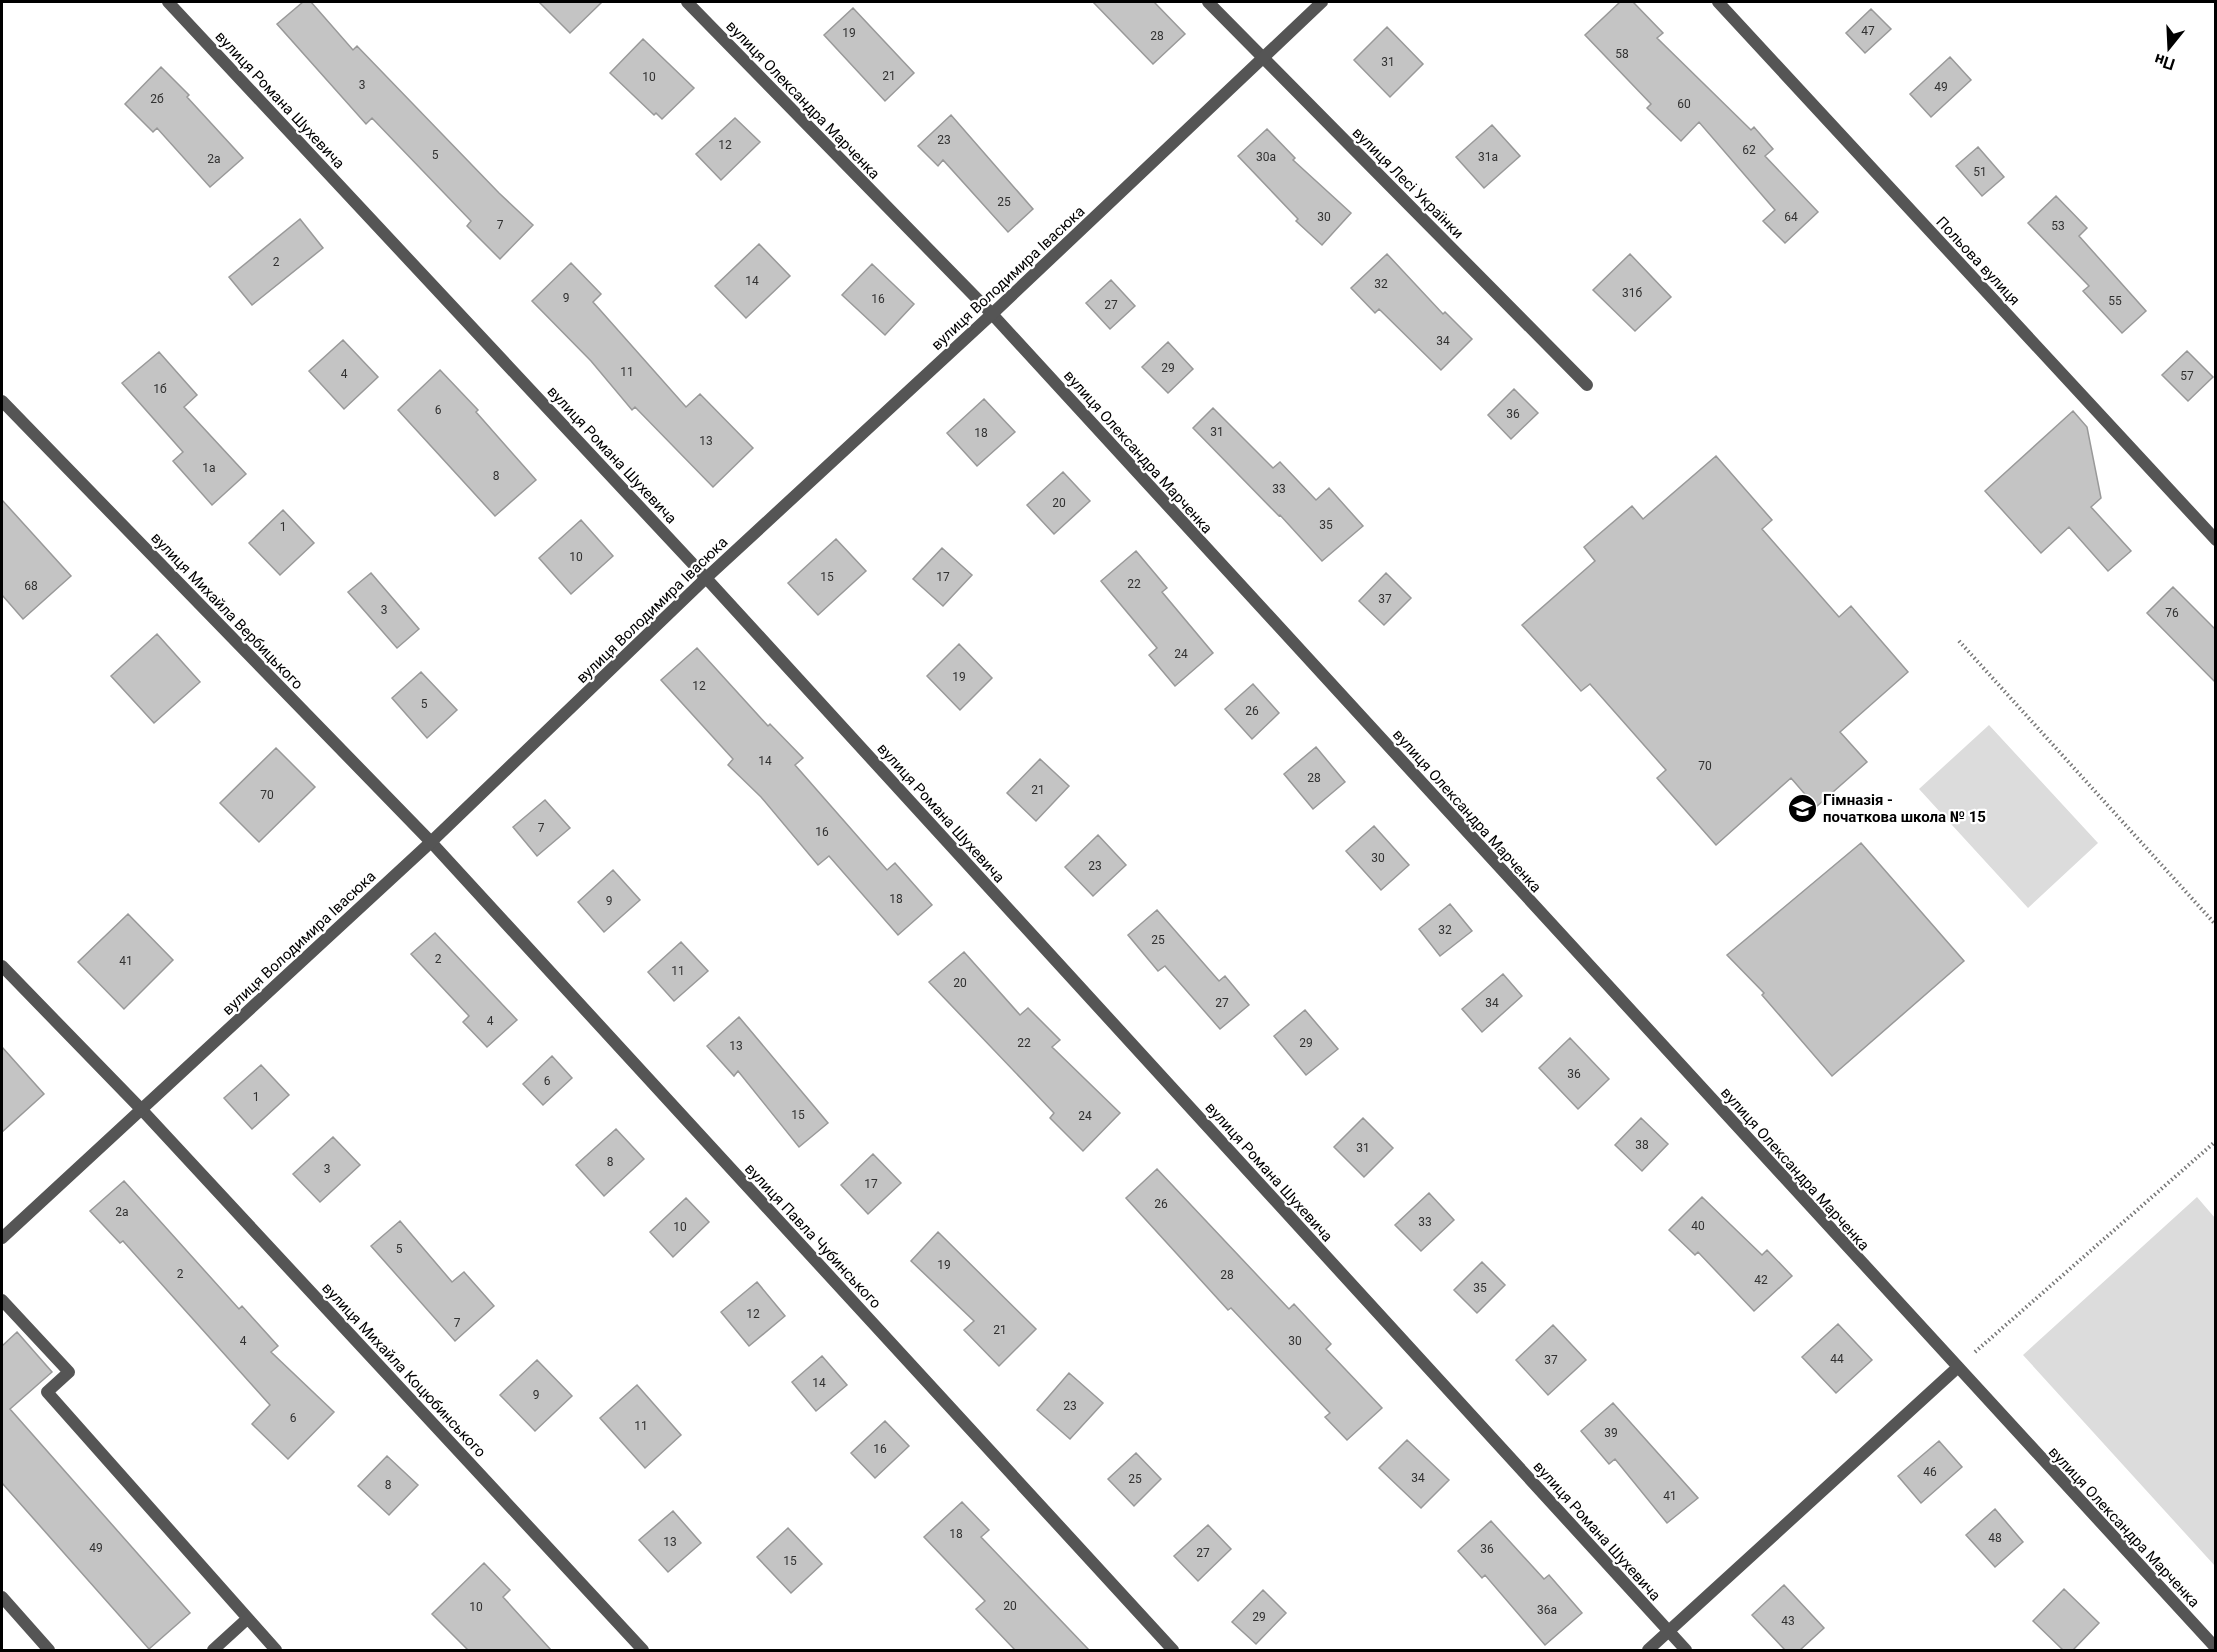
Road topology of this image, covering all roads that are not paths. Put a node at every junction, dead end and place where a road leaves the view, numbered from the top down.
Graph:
1 (168, 2) edge
2 (687, 2) edge
3 (1208, 2) edge
4 (1322, 2) edge
5 (1718, 2) edge
6 (1263, 58) junction
7 (992, 314) junction
8 (1587, 385) dead end
9 (2, 401) edge
10 (2216, 540) edge
11 (706, 578) junction
12 (431, 842) junction
13 (2, 966) edge
14 (142, 1110) junction
15 (2, 1238) edge
16 (2, 1300) edge
17 (1957, 1368) junction
18 (2, 1597) edge
19 (247, 1619) junction
20 (1669, 1631) junction
21 (2216, 1648) edge
22 (49, 1650) edge
23 (213, 1650) edge
24 (276, 1650) edge
25 (643, 1650) edge
26 (1173, 1650) edge
27 (1648, 1650) edge
28 (1686, 1650) edge

1 - 11 street, вулиця Романа Шухевича
2 - 7 street, вулиця Олександра Марченка
3 - 6 street, вулиця Лесі Українки
4 - 6 street, вулиця Володимира Івасюка
5 - 10 street, Польова вулиця
6 - 7 street, вулиця Володимира Івасюка
6 - 8 street, вулиця Лесі Українки
7 - 11 street, вулиця Володимира Івасюка
7 - 17 street, вулиця Олександра Марченка
9 - 12 street, вулиця Михайла Вербицького
11 - 12 street, вулиця Володимира Івасюка
11 - 20 street, вулиця Романа Шухевича
12 - 14 street, вулиця Володимира Івасюка
12 - 26 street, вулиця Павла Чубинського
13 - 14 street, вулиця Михайла Коцюбинського
14 - 15 street, вулиця Володимира Івасюка
14 - 25 street, вулиця Михайла Коцюбинського
16 - 19 street
17 - 20 street
17 - 21 street, вулиця Олександра Марченка
18 - 22 street
19 - 23 street
19 - 24 street
20 - 27 street
20 - 28 street, вулиця Романа Шухевича

